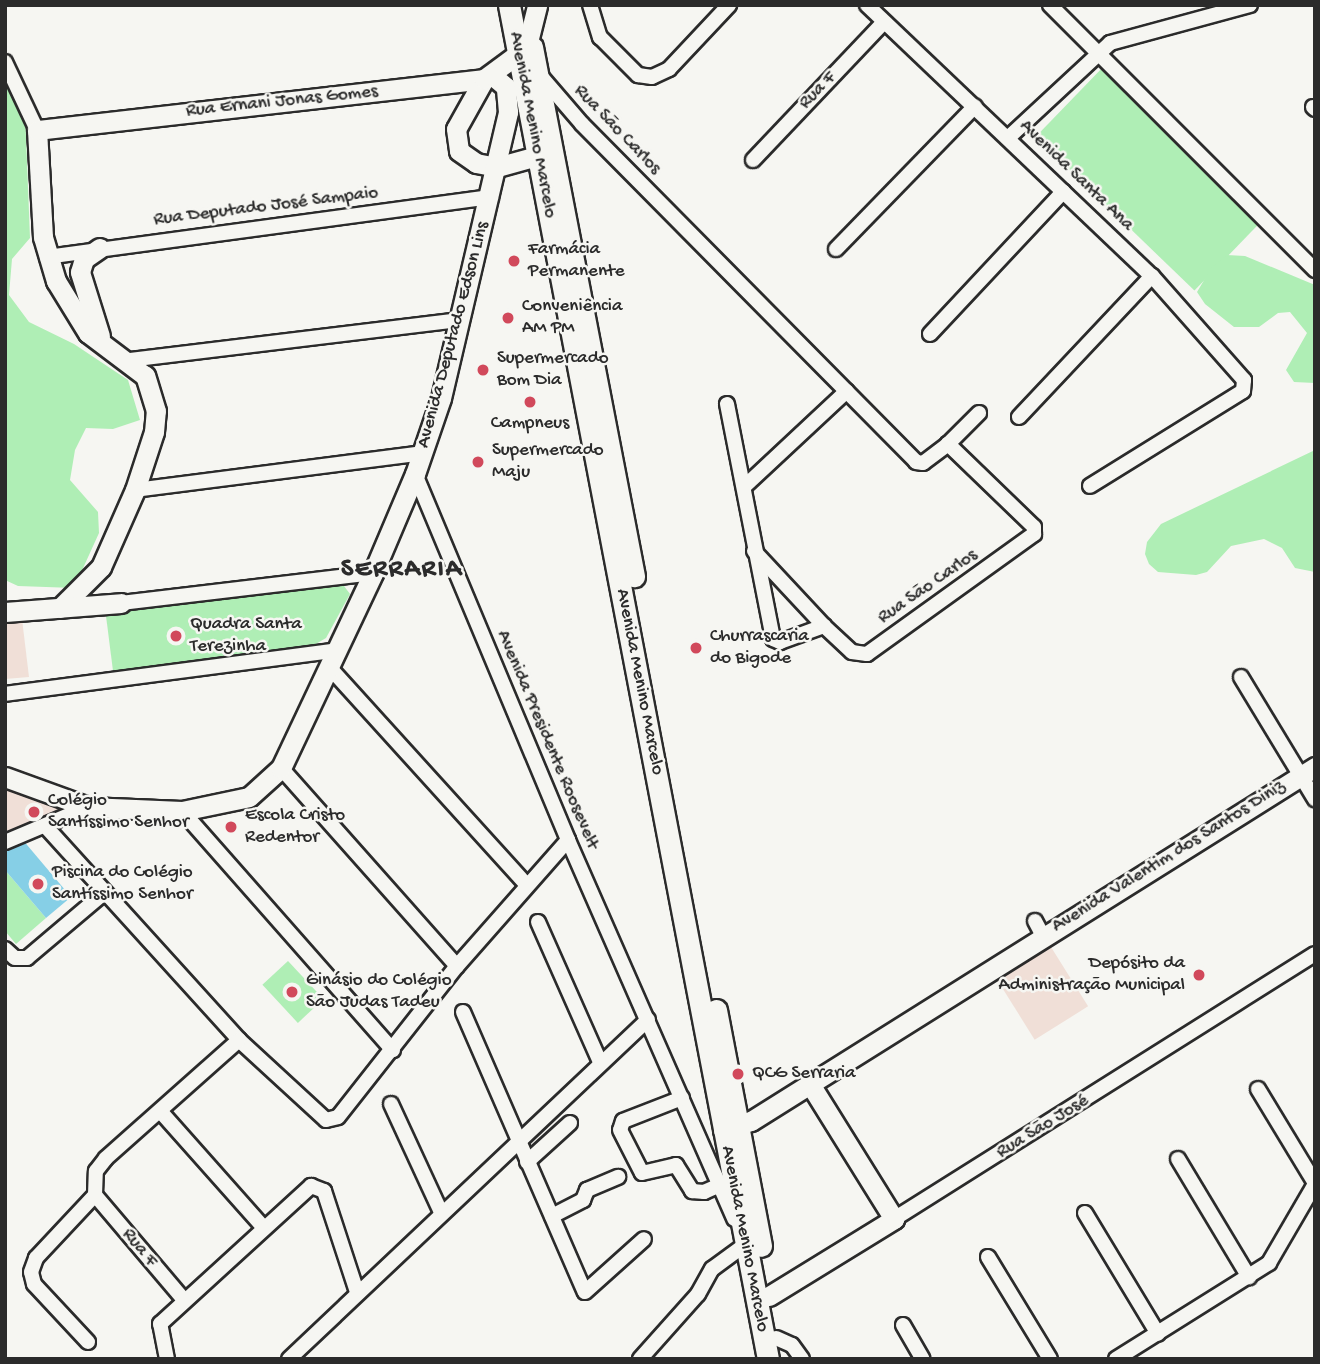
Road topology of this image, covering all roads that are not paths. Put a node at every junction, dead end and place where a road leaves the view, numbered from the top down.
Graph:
1 (509, 5) edge
2 (522, 5) edge
3 (537, 5) edge
4 (590, 5) edge
5 (729, 5) edge
6 (867, 5) edge
7 (1049, 5) edge
8 (1250, 5) edge
9 (884, 22) junction
10 (524, 46) junction
11 (1098, 51) junction
12 (5, 62) edge
13 (538, 73) junction
14 (488, 78) junction
15 (975, 106) junction
16 (37, 130) junction
17 (1009, 137) junction
18 (547, 153) junction
19 (752, 160) dead end
20 (497, 167) junction
21 (1063, 192) junction
22 (491, 197) junction
23 (100, 248) junction
24 (836, 249) dead end
25 (47, 257) junction
26 (1315, 270) edge
27 (1152, 276) junction
28 (460, 320) junction
29 (930, 334) dead end
30 (102, 344) junction
31 (129, 360) junction
32 (847, 391) junction
33 (727, 404) dead end
34 (979, 413) dead end
35 (1019, 417) dead end
36 (948, 444) junction
37 (423, 453) junction
38 (415, 474) junction
39 (745, 486) junction
40 (1090, 486) dead end
41 (135, 490) junction
42 (754, 551) junction
43 (101, 567) junction
44 (373, 573) junction
45 (121, 603) junction
46 (60, 608) junction
47 (5, 612) edge
48 (824, 626) junction
49 (338, 650) junction
50 (330, 668) junction
51 (1241, 677) dead end
52 (5, 694) edge
53 (281, 768) junction
54 (1307, 771) edge
55 (5, 777) edge
56 (1315, 799) edge
57 (88, 807) junction
58 (182, 811) junction
59 (47, 828) junction
60 (568, 840) junction
61 (5, 842) edge
62 (527, 885) junction
63 (105, 892) junction
64 (538, 922) dead end
65 (5, 949) edge
66 (1315, 954) edge
67 (457, 965) junction
68 (463, 1012) dead end
69 (648, 1019) junction
70 (239, 1040) junction
71 (393, 1051) junction
72 (600, 1062) junction
73 (810, 1084) junction
74 (1258, 1089) dead end
75 (682, 1098) junction
76 (391, 1104) dead end
77 (161, 1112) junction
78 (570, 1123) dead end
79 (731, 1128) junction
80 (518, 1141) junction
81 (1178, 1159) dead end
82 (527, 1162) junction
83 (618, 1177) dead end
84 (1315, 1184) edge
85 (720, 1185) junction
86 (95, 1195) junction
87 (441, 1212) junction
88 (1086, 1213) dead end
89 (552, 1216) junction
90 (894, 1219) junction
91 (264, 1228) junction
92 (745, 1237) junction
93 (644, 1239) dead end
94 (988, 1257) dead end
95 (1249, 1277) junction
96 (357, 1292) junction
97 (769, 1296) junction
98 (184, 1300) junction
99 (903, 1325) dead end
100 (1158, 1334) junction
101 (88, 1342) dead end
102 (778, 1348) edge
103 (167, 1359) edge
104 (289, 1359) edge
105 (640, 1359) edge
106 (768, 1359) edge
107 (802, 1359) edge
108 (923, 1359) edge
109 (1050, 1359) edge
110 (1116, 1359) edge

1 - 10 main road, Avenida Menino Marcelo
2 - 10 main road, Avenida Menino Marcelo
3 - 10 street
4 - 5 street
6 - 9 street, Avenida Santa Ana
7 - 11 street
8 - 11 street
9 - 15 street, Avenida Santa Ana
9 - 19 street, Rua F
10 - 13 main road, Avenida Menino Marcelo
10 - 14 street
10 - 18 main road, Avenida Menino Marcelo
11 - 17 street
11 - 26 street
12 - 16 street
13 - 18 main road, Avenida Menino Marcelo
13 - 32 street, Rua São Carlos
14 - 16 street, Rua Ernani Jonas Gomes
14 - 20 street, Avenida Deputado Edson Lins
14 - 20 street
15 - 17 street, Avenida Santa Ana
15 - 24 street
16 - 25 street
17 - 21 street, Avenida Santa Ana
18 - 20 street
18 - 79 main road, Avenida Menino Marcelo
20 - 22 street, Avenida Deputado Edson Lins
21 - 27 street, Avenida Santa Ana
21 - 29 street
22 - 23 street, Rua Deputado José Sampaio
22 - 28 street, Avenida Deputado Edson Lins
23 - 25 street, Rua Deputado José Sampaio
23 - 30 street
25 - 30 street
27 - 35 street
27 - 40 street, Avenida Santa Ana
28 - 31 street
28 - 37 street, Avenida Deputado Edson Lins
30 - 31 street
31 - 41 street
32 - 36 street, Rua São Carlos
32 - 39 street
33 - 39 street
34 - 36 street
36 - 48 street, Rua São Carlos
37 - 38 street, Avenida Deputado Edson Lins
37 - 41 street
38 - 44 street, Avenida Deputado Edson Lins
38 - 60 street, Avenida Presidente Roosevelt
39 - 42 street
41 - 43 street
42 - 48 street, Rua São Carlos
42 - 48 street
43 - 45 street
43 - 46 street
44 - 45 street
44 - 49 street, Avenida Deputado Edson Lins
45 - 46 street
46 - 47 street
49 - 50 street, Avenida Deputado Edson Lins
49 - 52 street
50 - 53 street, Avenida Deputado Edson Lins
50 - 62 street
51 - 54 street
53 - 58 street, Avenida Deputado Edson Lins
53 - 67 street
54 - 56 street
54 - 73 street, Avenida Valentim dos Santos Diniz
55 - 57 street, Avenida Deputado Edson Lins
57 - 58 street, Avenida Deputado Edson Lins
57 - 59 street
58 - 71 street
59 - 61 street
59 - 63 street
60 - 62 street
60 - 69 street, Avenida Presidente Roosevelt
62 - 67 street
63 - 65 street
63 - 70 street
64 - 72 street
66 - 90 street, Rua São José
67 - 71 street
68 - 80 street
69 - 72 street
69 - 75 street, Avenida Presidente Roosevelt
70 - 71 street
70 - 77 street
72 - 80 street
73 - 79 street, Avenida Valentim dos Santos Diniz
73 - 90 street
74 - 84 street
75 - 85 street, Avenida Presidente Roosevelt
75 - 85 street
76 - 87 street
77 - 86 street
77 - 91 street
78 - 82 street
79 - 92 main road, Avenida Menino Marcelo
79 - 97 main road, Avenida Menino Marcelo
80 - 82 street
80 - 87 street
81 - 95 street
82 - 89 street
83 - 89 street
84 - 95 street
85 - 92 street, Avenida Presidente Roosevelt
86 - 98 street, Rua F
86 - 101 street
87 - 96 street
88 - 100 street
89 - 93 street
90 - 97 street, Rua São José
91 - 96 street
91 - 98 street
92 - 105 street
92 - 106 main road, Avenida Menino Marcelo
94 - 109 street
95 - 100 street
96 - 104 street
97 - 102 main road, Avenida Menino Marcelo
98 - 103 street
99 - 108 street
100 - 110 street
102 - 107 street

